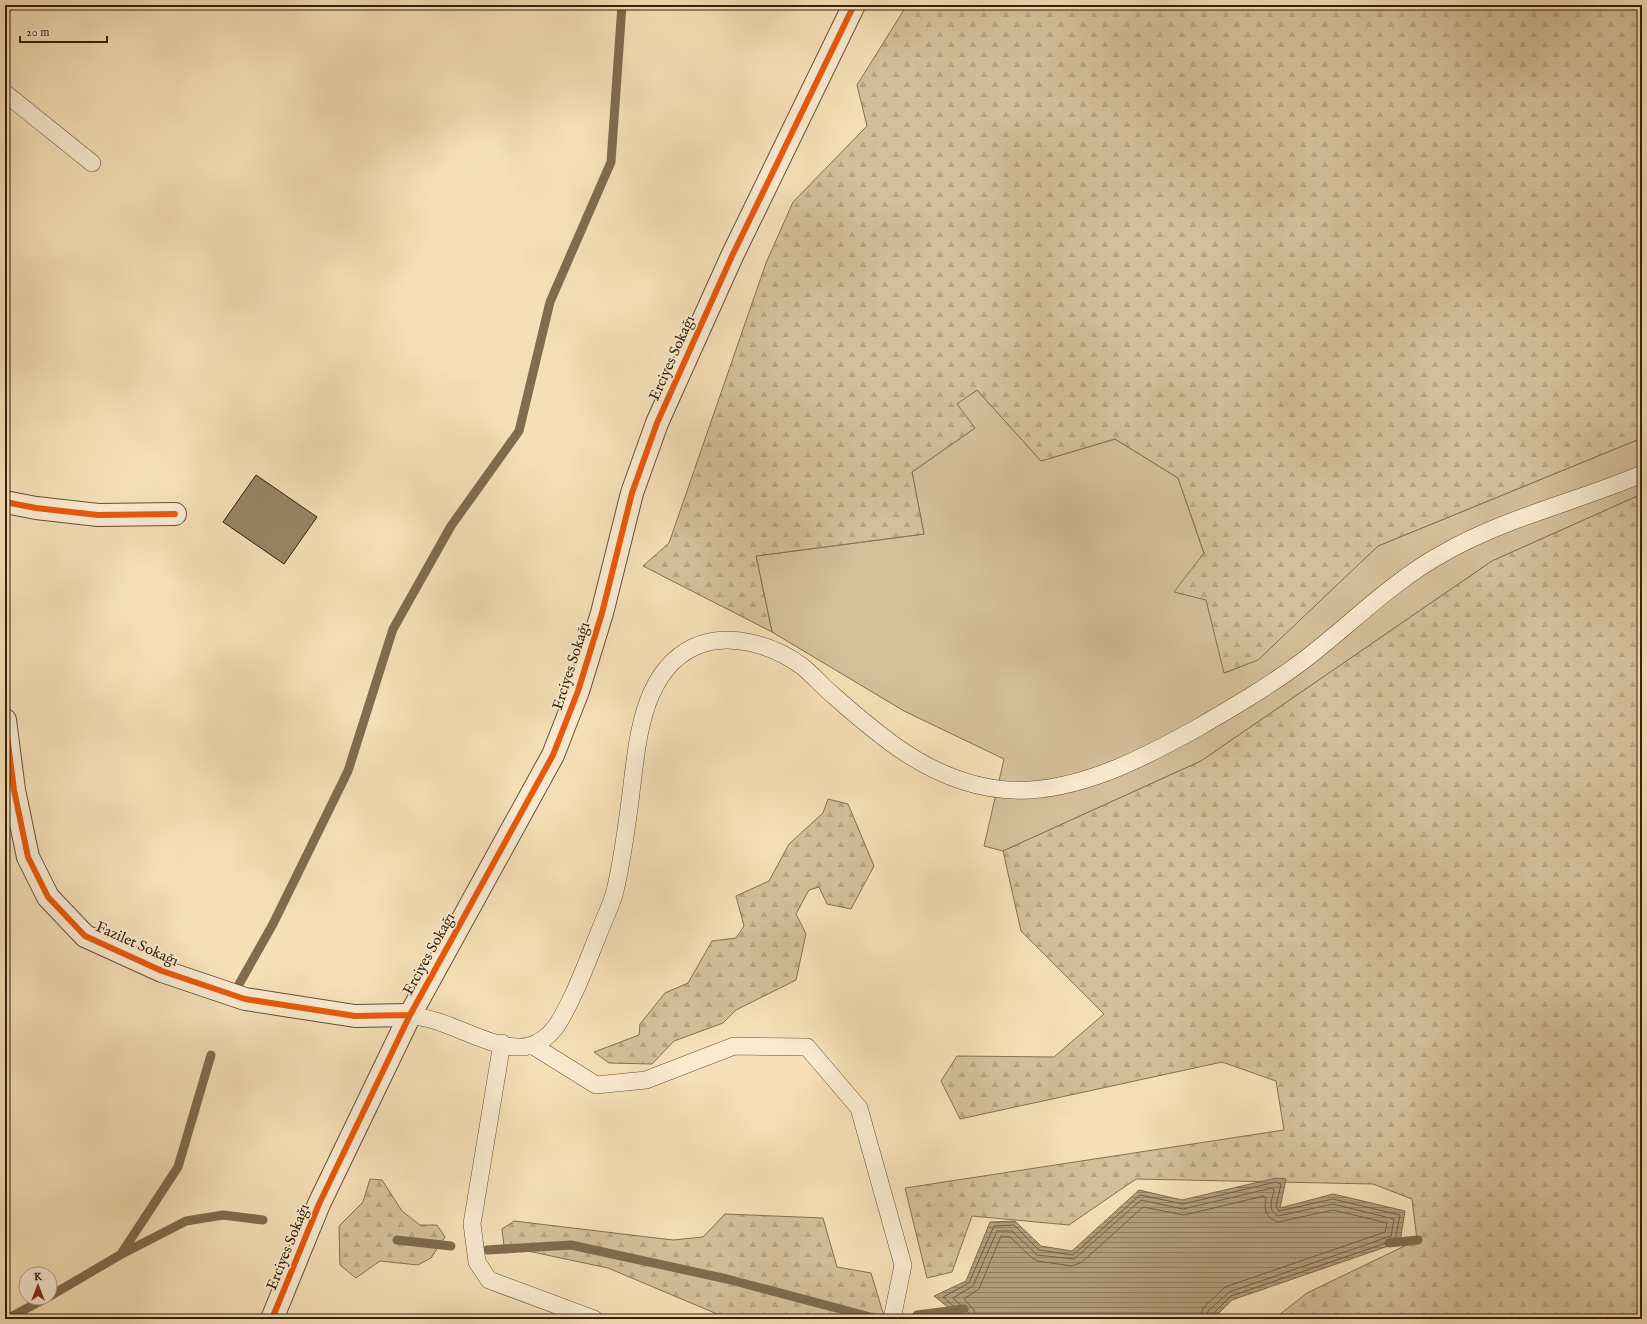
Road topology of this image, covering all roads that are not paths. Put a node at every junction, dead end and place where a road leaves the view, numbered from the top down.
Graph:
1 (854, 5) edge
2 (5, 93) edge
3 (92, 163) dead end
4 (1642, 474) edge
5 (5, 502) edge
6 (175, 514) dead end
7 (5, 720) edge
8 (410, 1015) junction
9 (502, 1043) junction
10 (532, 1045) junction
11 (272, 1319) edge
12 (594, 1319) edge
13 (892, 1319) edge

1 - 8 street, Erciyes Sokağı
2 - 3 lane
4 - 10 lane
5 - 6 street
7 - 8 street, Fazilet Sokağı
8 - 9 lane
8 - 11 street, Erciyes Sokağı
9 - 10 lane
9 - 12 lane
10 - 13 lane

